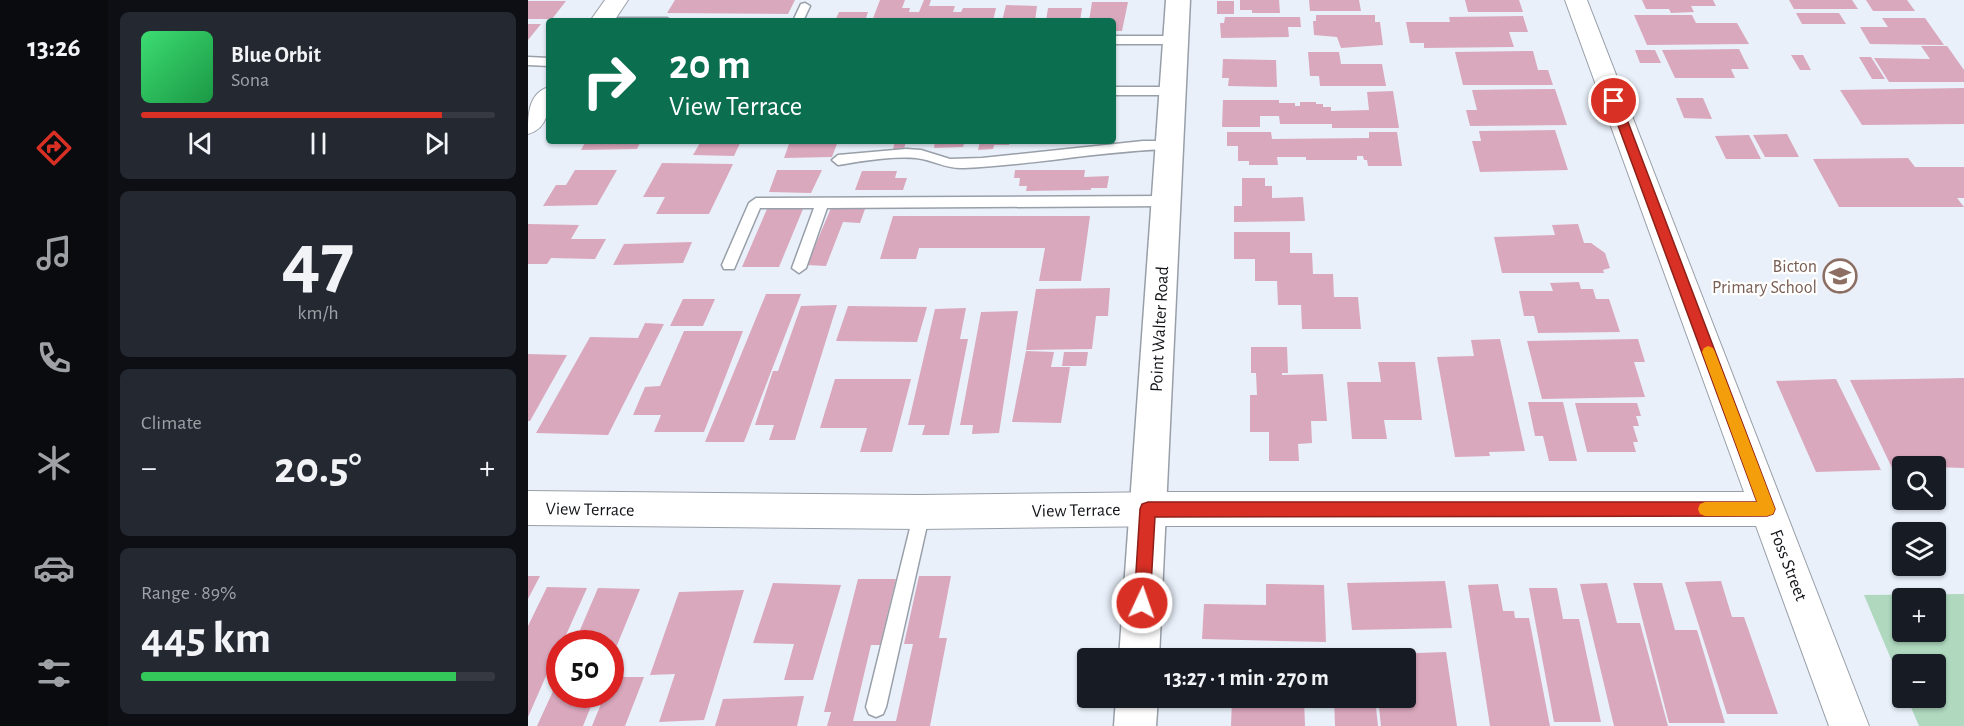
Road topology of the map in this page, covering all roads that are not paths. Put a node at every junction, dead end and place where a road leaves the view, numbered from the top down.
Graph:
1 (617, 0) edge
2 (1178, 0) edge
3 (1576, 0) edge
4 (805, 6) dead end
5 (604, 18) edge
6 (799, 18) edge
7 (1116, 40) edge
8 (1176, 40) junction
9 (528, 61) edge
10 (546, 62) edge
11 (1116, 91) edge
12 (1173, 91) junction
13 (546, 99) edge
14 (528, 125) edge
15 (1170, 145) junction
16 (838, 159) dead end
17 (1166, 201) junction
18 (822, 203) junction
19 (729, 265) dead end
20 (799, 268) dead end
21 (528, 508) edge
22 (1148, 509) junction
23 (1767, 509) junction
24 (922, 512) junction
25 (1140, 648) edge
26 (876, 707) dead end
27 (1136, 708) edge
28 (1135, 726) edge
29 (1849, 726) edge

1 - 5 street
2 - 8 main road, Point Walter Road
3 - 23 street, Foss Street
4 - 6 lane
7 - 8 lane
8 - 12 main road, Point Walter Road
9 - 10 lane
11 - 12 lane
12 - 15 main road, Point Walter Road
13 - 14 street
15 - 16 lane
15 - 17 main road, Point Walter Road
17 - 18 lane
17 - 22 main road, Point Walter Road
18 - 19 lane
18 - 20 lane
21 - 24 street, View Terrace
22 - 23 street, View Terrace
22 - 24 street, View Terrace
22 - 25 main road, Point Walter Road
23 - 29 street, Foss Street
24 - 26 lane
27 - 28 main road

